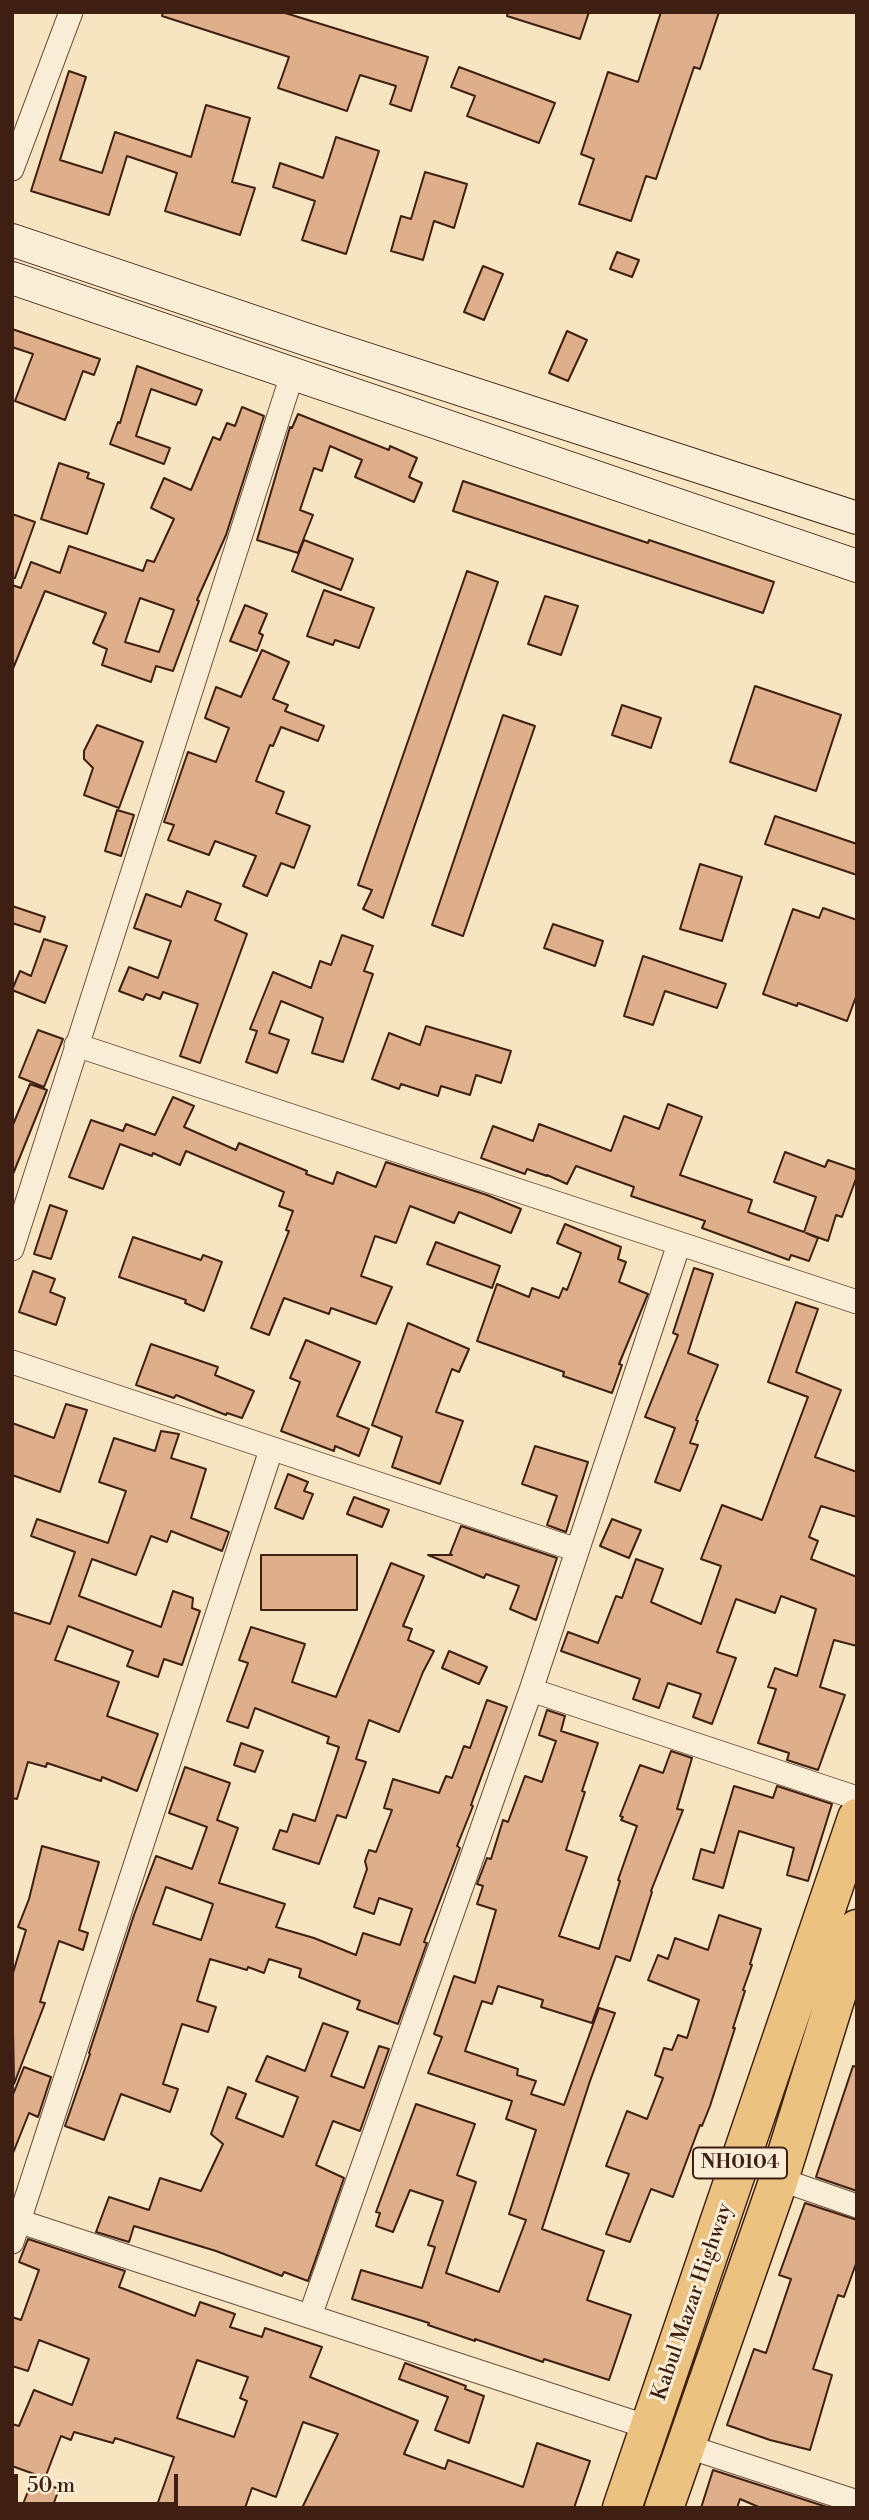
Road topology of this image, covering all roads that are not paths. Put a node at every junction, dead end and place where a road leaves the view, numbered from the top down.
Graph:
1 (71, 12) edge
2 (12, 169) edge
3 (12, 240) edge
4 (12, 278) edge
5 (292, 375) junction
6 (857, 518) edge
7 (857, 566) edge
8 (76, 1045) junction
9 (680, 1244) junction
10 (12, 1250) edge
11 (857, 1303) edge
12 (12, 1362) edge
13 (271, 1450) junction
14 (577, 1550) junction
15 (531, 1690) junction
16 (857, 1798) edge
17 (857, 1818) edge
18 (857, 1929) edge
19 (779, 2179) junction
20 (857, 2206) edge
21 (15, 2227) edge
22 (310, 2316) junction
23 (651, 2428) junction
24 (686, 2446) junction
25 (857, 2502) edge
26 (622, 2508) edge
27 (664, 2508) edge

1 - 2 street
3 - 6 main road
4 - 5 main road
5 - 7 main road
5 - 8 street
8 - 9 street
8 - 10 street
9 - 11 street
9 - 14 street
12 - 13 street
13 - 14 street
13 - 21 street
14 - 15 street
15 - 16 street
15 - 22 street
17 - 23 highway, Kabul Mazar Highway / NH0104
18 - 19 highway, Kabul Mazar Highway / NH0104
19 - 20 street
19 - 24 highway, Kabul Mazar Highway / NH0104
21 - 22 street
22 - 23 street
23 - 26 highway, Kabul Mazar Highway / NH0104
24 - 25 street
24 - 27 highway, Kabul Mazar Highway / NH0104

